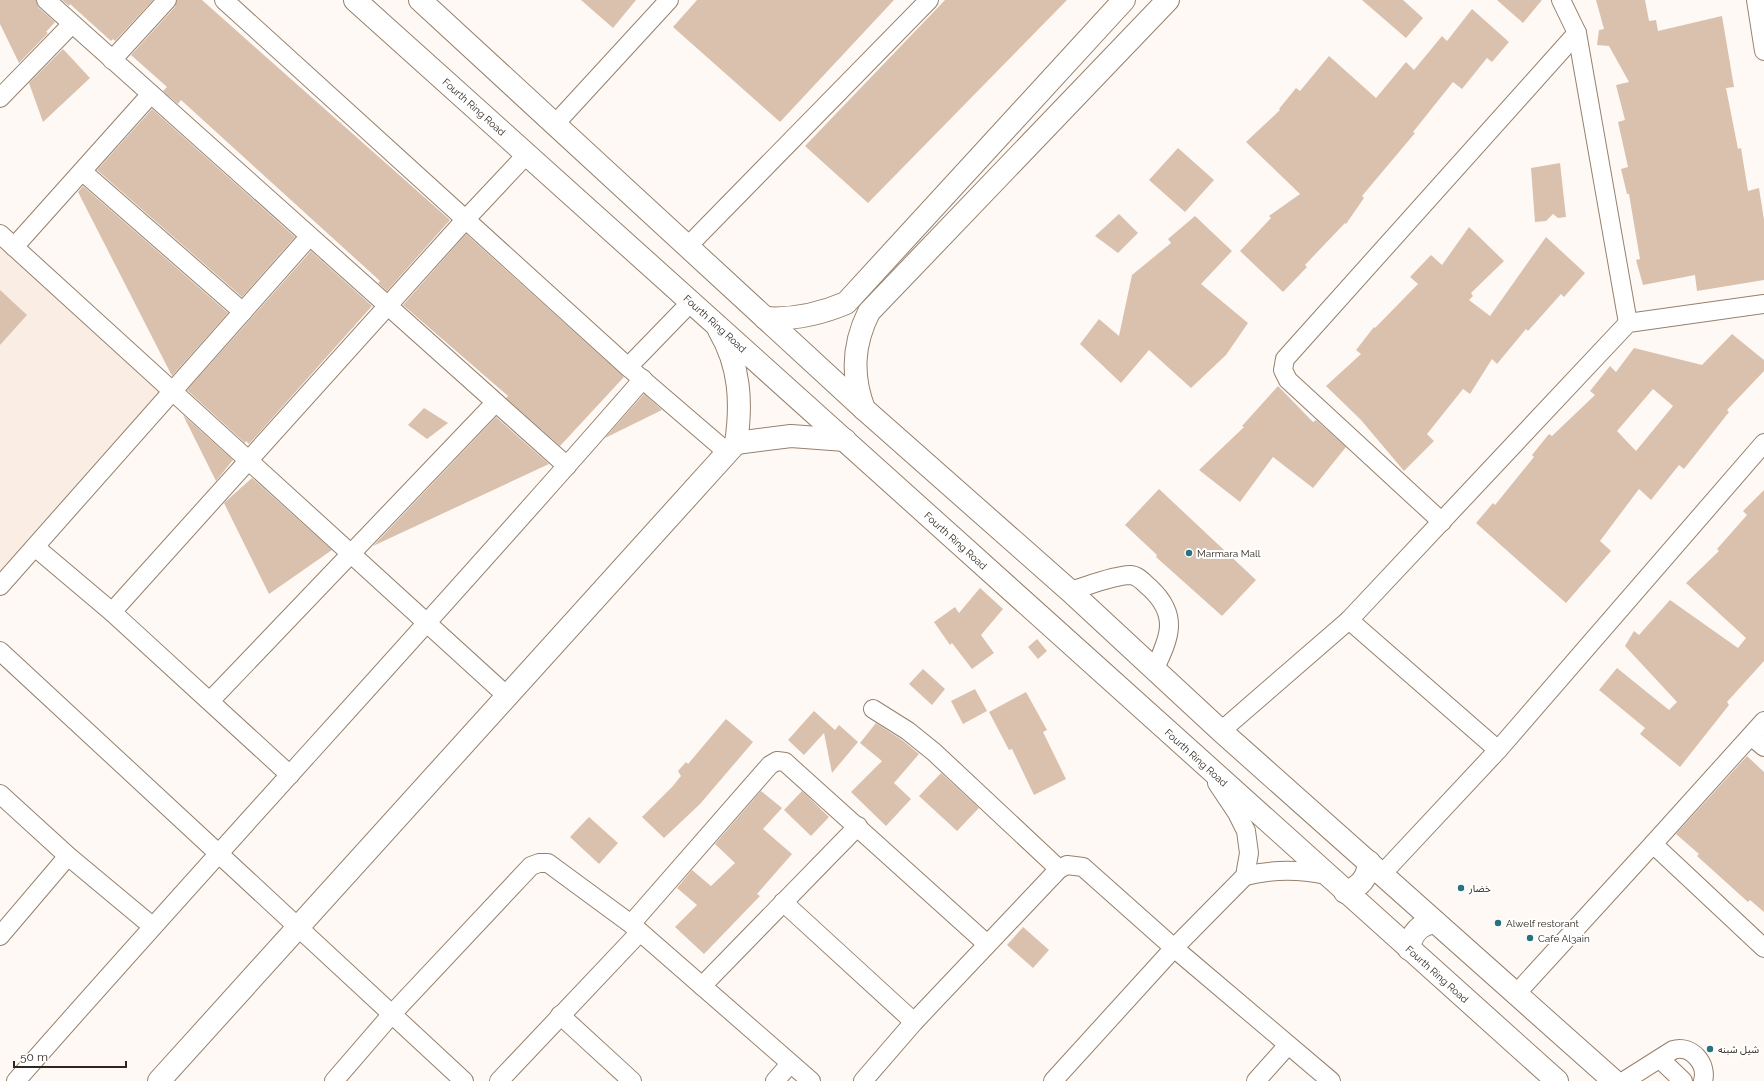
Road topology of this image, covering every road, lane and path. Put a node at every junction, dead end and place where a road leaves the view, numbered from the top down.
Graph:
1 (46, 0) edge
2 (167, 0) edge
3 (224, 0) edge
4 (355, 0) edge
5 (420, 0) edge
6 (669, 0) edge
7 (929, 0) edge
8 (1124, 0) edge
9 (1168, 0) edge
10 (1561, 0) edge
11 (1756, 0) edge
12 (72, 24) junction
13 (1577, 33) junction
14 (1764, 51) edge
15 (112, 60) junction
16 (151, 94) junction
17 (0, 98) edge
18 (555, 124) junction
19 (527, 154) junction
20 (83, 172) junction
21 (465, 220) junction
22 (0, 234) edge
23 (309, 237) junction
24 (14, 247) junction
25 (687, 247) junction
26 (692, 301) junction
27 (1764, 304) edge
28 (389, 306) junction
29 (243, 312) junction
30 (765, 318) junction
31 (713, 320) junction
32 (1628, 323) junction
33 (628, 367) junction
34 (643, 379) junction
35 (173, 392) junction
36 (495, 403) junction
37 (864, 408) junction
38 (845, 440) junction
39 (1764, 443) edge
40 (731, 447) junction
41 (249, 459) junction
42 (567, 466) junction
43 (1442, 522) junction
44 (35, 547) junction
45 (350, 554) junction
46 (0, 586) edge
47 (1070, 591) junction
48 (112, 612) junction
49 (1349, 620) junction
50 (427, 623) junction
51 (0, 651) edge
52 (1155, 668) junction
53 (506, 695) junction
54 (210, 701) junction
55 (873, 709) dead end
56 (1764, 721) edge
57 (1221, 731) junction
58 (1751, 736) junction
59 (1764, 747) edge
60 (1498, 750) junction
61 (1205, 766) junction
62 (290, 775) junction
63 (0, 794) edge
64 (858, 826) junction
65 (1653, 844) junction
66 (68, 856) junction
67 (218, 856) junction
68 (1376, 868) junction
69 (1059, 869) junction
70 (1326, 875) junction
71 (1245, 876) junction
72 (1345, 892) junction
73 (783, 902) junction
74 (1435, 922) junction
75 (152, 926) junction
76 (635, 928) junction
77 (298, 929) junction
78 (0, 936) edge
79 (987, 944) junction
80 (1174, 948) junction
81 (1764, 948) edge
82 (1409, 949) junction
83 (702, 986) junction
84 (1515, 995) junction
85 (392, 1015) junction
86 (560, 1015) junction
87 (914, 1022) junction
88 (1288, 1045) junction
89 (1660, 1059) junction
90 (790, 1064) junction
91 (16, 1081) edge
92 (159, 1081) edge
93 (334, 1081) edge
94 (464, 1081) edge
95 (499, 1081) edge
96 (632, 1081) edge
97 (775, 1081) edge
98 (811, 1081) edge
99 (863, 1081) edge
100 (1053, 1081) edge
101 (1256, 1081) edge
102 (1331, 1081) edge
103 (1557, 1081) edge
104 (1614, 1081) edge
105 (1624, 1081) edge
106 (1683, 1081) edge
107 (1703, 1081) edge

1 - 12 street
2 - 15 street
3 - 21 street
4 - 19 main road, Fourth Ring Road
5 - 18 main road
6 - 18 street
7 - 25 street
8 - 30 main road
9 - 37 main road
10 - 13 street
11 - 14 street
12 - 15 street
12 - 17 street
13 - 32 street
13 - 43 street
15 - 16 street
16 - 20 street
16 - 23 street
18 - 25 main road
19 - 21 street
19 - 26 main road, Fourth Ring Road
20 - 24 street
20 - 29 street
21 - 28 street
21 - 33 street
22 - 24 street
23 - 28 street
23 - 29 street
24 - 35 street
25 - 30 main road
26 - 31 main road, Fourth Ring Road
26 - 33 street
27 - 32 street
28 - 36 street
28 - 41 street
29 - 35 street
30 - 37 main road
31 - 38 main road, Fourth Ring Road
31 - 40 main road
32 - 43 street
33 - 34 street
34 - 40 street
34 - 42 street
35 - 41 street
35 - 44 street
36 - 42 street
36 - 45 street
37 - 47 main road
38 - 40 main road
38 - 61 main road, Fourth Ring Road
39 - 60 street
40 - 53 main road
41 - 45 street
41 - 48 street
42 - 50 street
43 - 49 street
44 - 46 street
44 - 48 street
45 - 50 street
45 - 54 street
47 - 52 main road
47 - 52 street
48 - 54 street
49 - 57 street
49 - 60 street
50 - 53 street
50 - 62 street
51 - 67 street
52 - 57 main road
53 - 77 main road
54 - 62 street
55 - 69 street
56 - 58 street
57 - 68 main road
58 - 59 street
58 - 65 street
60 - 68 street
61 - 70 main road, Fourth Ring Road
61 - 71 street
62 - 67 street
63 - 66 street
64 - 73 street
64 - 76 street
64 - 79 street
65 - 81 street
65 - 84 street
66 - 75 street
66 - 78 street
67 - 75 street
67 - 77 street
68 - 72 main road
68 - 74 main road
69 - 79 street
69 - 80 street
70 - 71 street
70 - 72 main road, Fourth Ring Road
71 - 80 street
72 - 82 main road, Fourth Ring Road
73 - 83 street
73 - 87 street
74 - 82 main road
74 - 84 main road
75 - 91 street
76 - 83 street
76 - 85 street
76 - 86 street
77 - 85 street
77 - 92 main road
79 - 87 street
80 - 88 street
80 - 100 street
82 - 103 main road, Fourth Ring Road
83 - 90 street
84 - 104 main road
85 - 93 street
85 - 94 street
86 - 95 street
86 - 96 street
87 - 99 street
88 - 101 street
88 - 102 street
89 - 105 street
89 - 106 street
89 - 107 street
90 - 97 street
90 - 98 street

